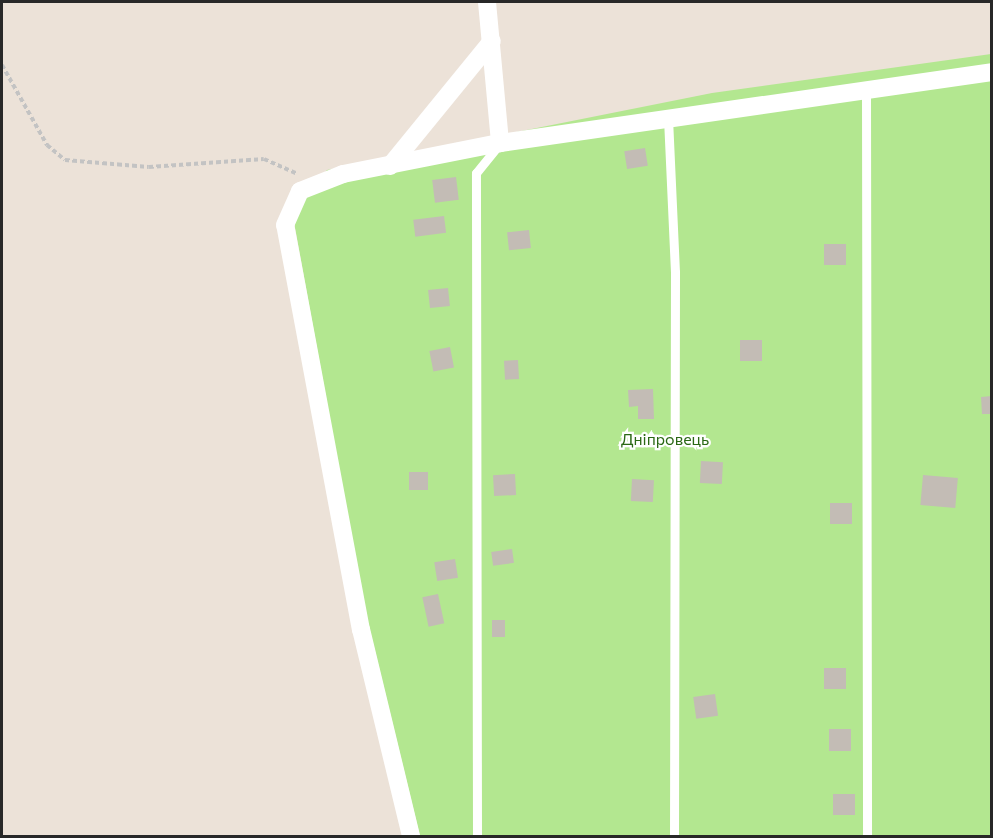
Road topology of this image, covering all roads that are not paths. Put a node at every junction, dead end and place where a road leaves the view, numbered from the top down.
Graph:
1 (487, 2) edge
2 (492, 41) junction
3 (992, 72) edge
4 (866, 87) junction
5 (668, 118) junction
6 (500, 143) junction
7 (390, 166) junction
8 (411, 837) edge
9 (477, 837) edge
10 (674, 837) edge
11 (867, 837) edge

1 - 2 street
2 - 6 street
2 - 7 street
3 - 4 street
4 - 5 street
4 - 11 lane
5 - 6 street
5 - 10 lane
6 - 7 street
6 - 9 lane
7 - 8 street

